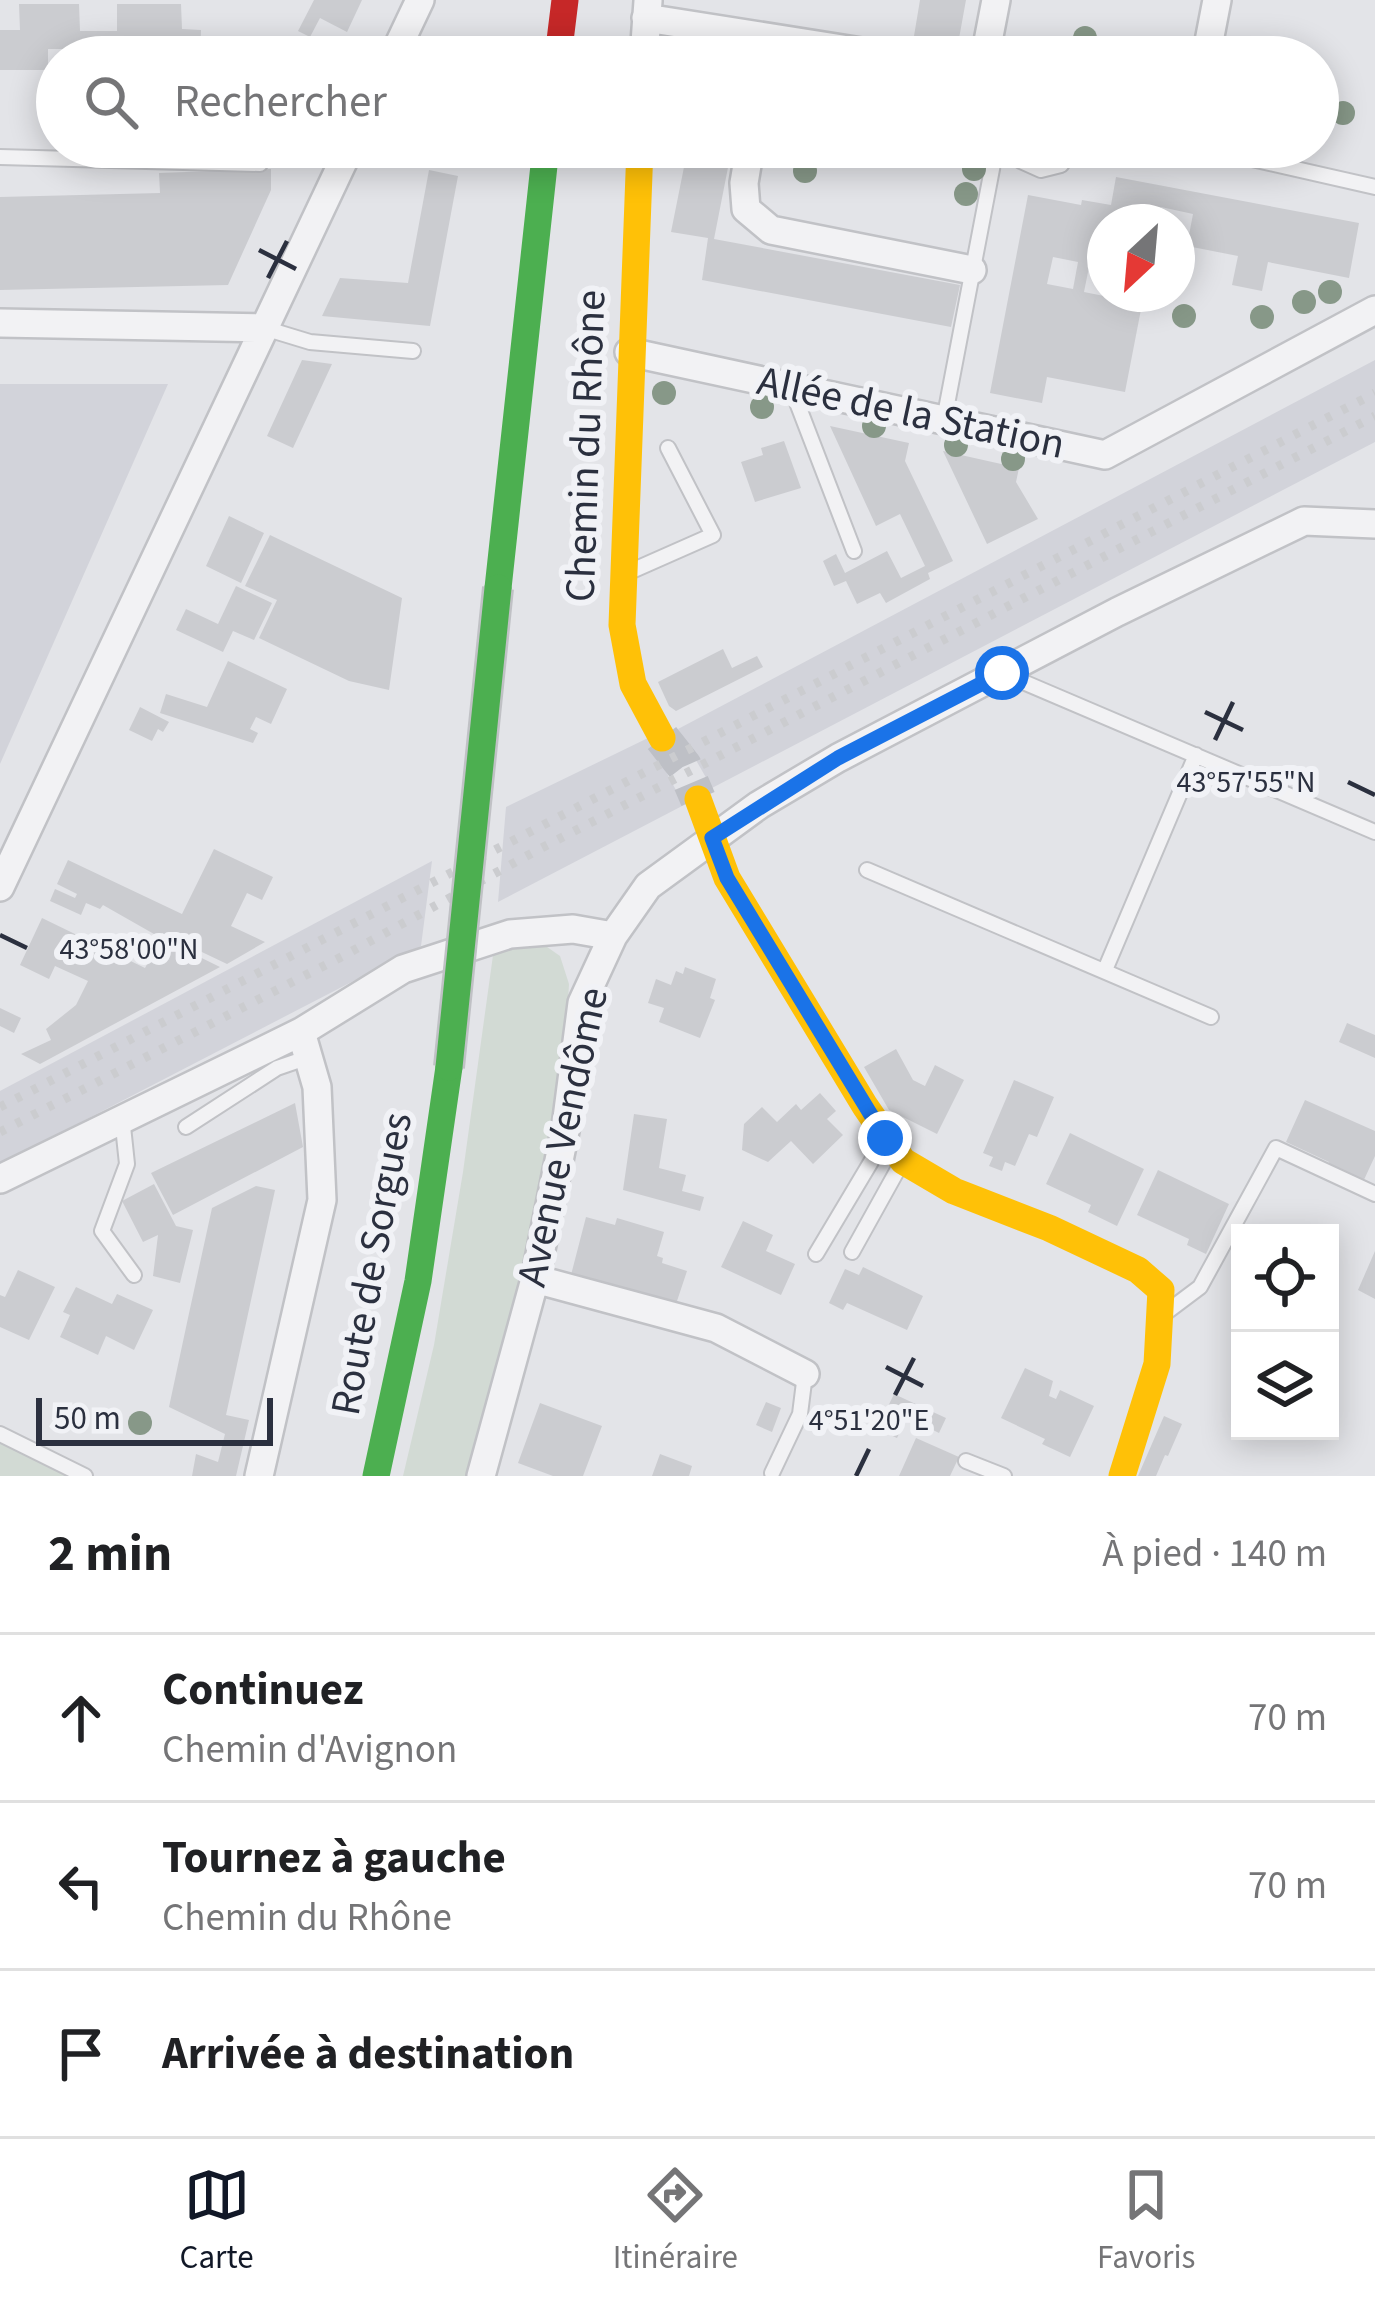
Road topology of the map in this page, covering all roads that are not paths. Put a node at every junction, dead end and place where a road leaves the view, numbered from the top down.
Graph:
1 (420, 0) edge
2 (565, 0) edge
3 (996, 0) edge
4 (1217, 0) edge
5 (647, 9) edge
6 (403, 36) edge
7 (561, 36) edge
8 (736, 36) edge
9 (989, 36) edge
10 (1210, 36) edge
11 (0, 157) edge
12 (36, 158) edge
13 (340, 168) edge
14 (545, 168) edge
15 (639, 168) edge
16 (746, 168) edge
17 (992, 168) edge
18 (1289, 168) edge
19 (1375, 188) edge
20 (972, 270) junction
21 (1375, 310) edge
22 (0, 323) edge
23 (263, 328) junction
24 (412, 351) dead end
25 (629, 352) junction
26 (791, 387) junction
27 (944, 420) junction
28 (668, 448) dead end
29 (1375, 524) edge
30 (854, 550) dead end
31 (622, 574) junction
32 (1002, 673) junction
33 (662, 737) tunnel mouth
34 (1196, 755) junction
35 (698, 799) tunnel mouth
36 (1375, 832) edge
37 (712, 838) junction
38 (867, 870) dead end
39 (0, 887) edge
40 (613, 936) junction
41 (1105, 970) junction
42 (1211, 1017) dead end
43 (305, 1045) junction
44 (122, 1117) junction
45 (186, 1126) dead end
46 (885, 1138) junction
47 (903, 1161) junction
48 (0, 1179) edge
49 (1375, 1194) edge
50 (852, 1252) dead end
51 (816, 1254) dead end
52 (134, 1275) dead end
53 (535, 1279) junction
54 (1162, 1315) junction
55 (805, 1374) joint
56 (0, 1434) edge
57 (966, 1461) dead end
58 (772, 1473) edge
59 (85, 1476) edge
60 (260, 1476) edge
61 (376, 1476) edge
62 (481, 1476) edge
63 (1004, 1476) edge
64 (1122, 1476) edge

1 - 6 street
2 - 7 street
3 - 9 street
4 - 10 street
5 - 8 street
11 - 12 lane
13 - 23 street
14 - 61 street, Route de Sorgues, bridge
15 - 25 street, Chemin du Rhône
16 - 20 street
17 - 20 lane
18 - 19 lane
20 - 27 lane
21 - 27 street, Allée de la Station
22 - 23 street
23 - 24 lane
23 - 39 street
25 - 26 street, Allée de la Station
25 - 31 street, Chemin du Rhône
26 - 27 street, Allée de la Station
26 - 30 lane
28 - 31 lane
29 - 32 street, Avenue Vendôme
31 - 33 street, Chemin du Rhône
32 - 34 lane
32 - 37 street, Avenue Vendôme
34 - 36 lane
34 - 41 lane
35 - 37 street
37 - 40 street, Avenue Vendôme
37 - 46 street
38 - 41 lane
40 - 43 street
40 - 53 street, Avenue Vendôme
41 - 42 lane
43 - 44 street
43 - 45 lane
43 - 60 street
44 - 48 street
44 - 52 lane
46 - 47 street
46 - 51 lane
47 - 50 lane
47 - 54 street
49 - 54 lane
53 - 55 street
53 - 62 street, Avenue Vendôme
54 - 64 street
55 - 58 lane
56 - 59 lane
57 - 63 lane

